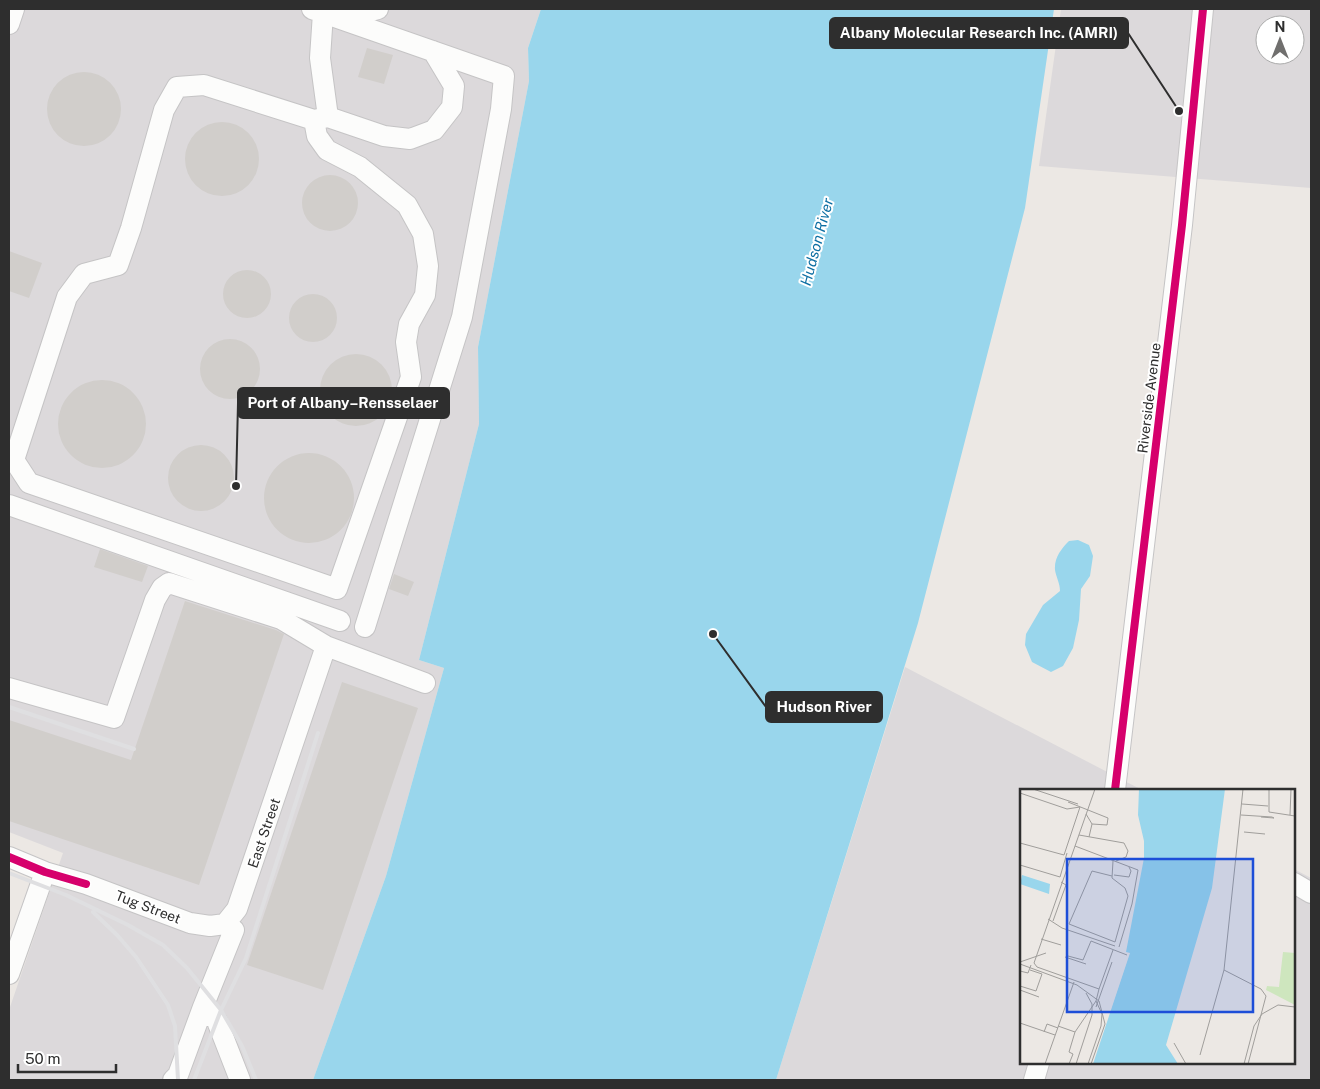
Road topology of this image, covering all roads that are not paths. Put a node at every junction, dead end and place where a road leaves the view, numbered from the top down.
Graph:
1 (14, 9) edge
2 (378, 9) edge
3 (1203, 9) edge
4 (326, 14) edge
5 (9, 24) edge
6 (433, 51) junction
7 (321, 119) junction
8 (9, 505) edge
9 (340, 621) dead end
10 (365, 627) dead end
11 (326, 646) junction
12 (425, 683) dead end
13 (9, 688) edge
14 (1115, 789) edge
15 (9, 857) edge
16 (45, 872) junction
17 (1295, 884) edge
18 (1311, 893) edge
19 (218, 925) junction
20 (9, 974) edge
21 (203, 1007) junction
22 (1039, 1064) edge
23 (173, 1080) edge
24 (240, 1080) edge
25 (1034, 1080) edge

1 - 5 street
2 - 4 street
3 - 14 street, Riverside Avenue
4 - 6 street
4 - 7 street
6 - 7 street
6 - 10 street
7 - 7 street
8 - 9 street
11 - 12 street
11 - 13 street
11 - 19 street, East Street
15 - 16 street, Tug Street
16 - 19 street, Tug Street
16 - 20 street
17 - 18 street
19 - 21 street
21 - 23 street
21 - 24 street
22 - 25 street

